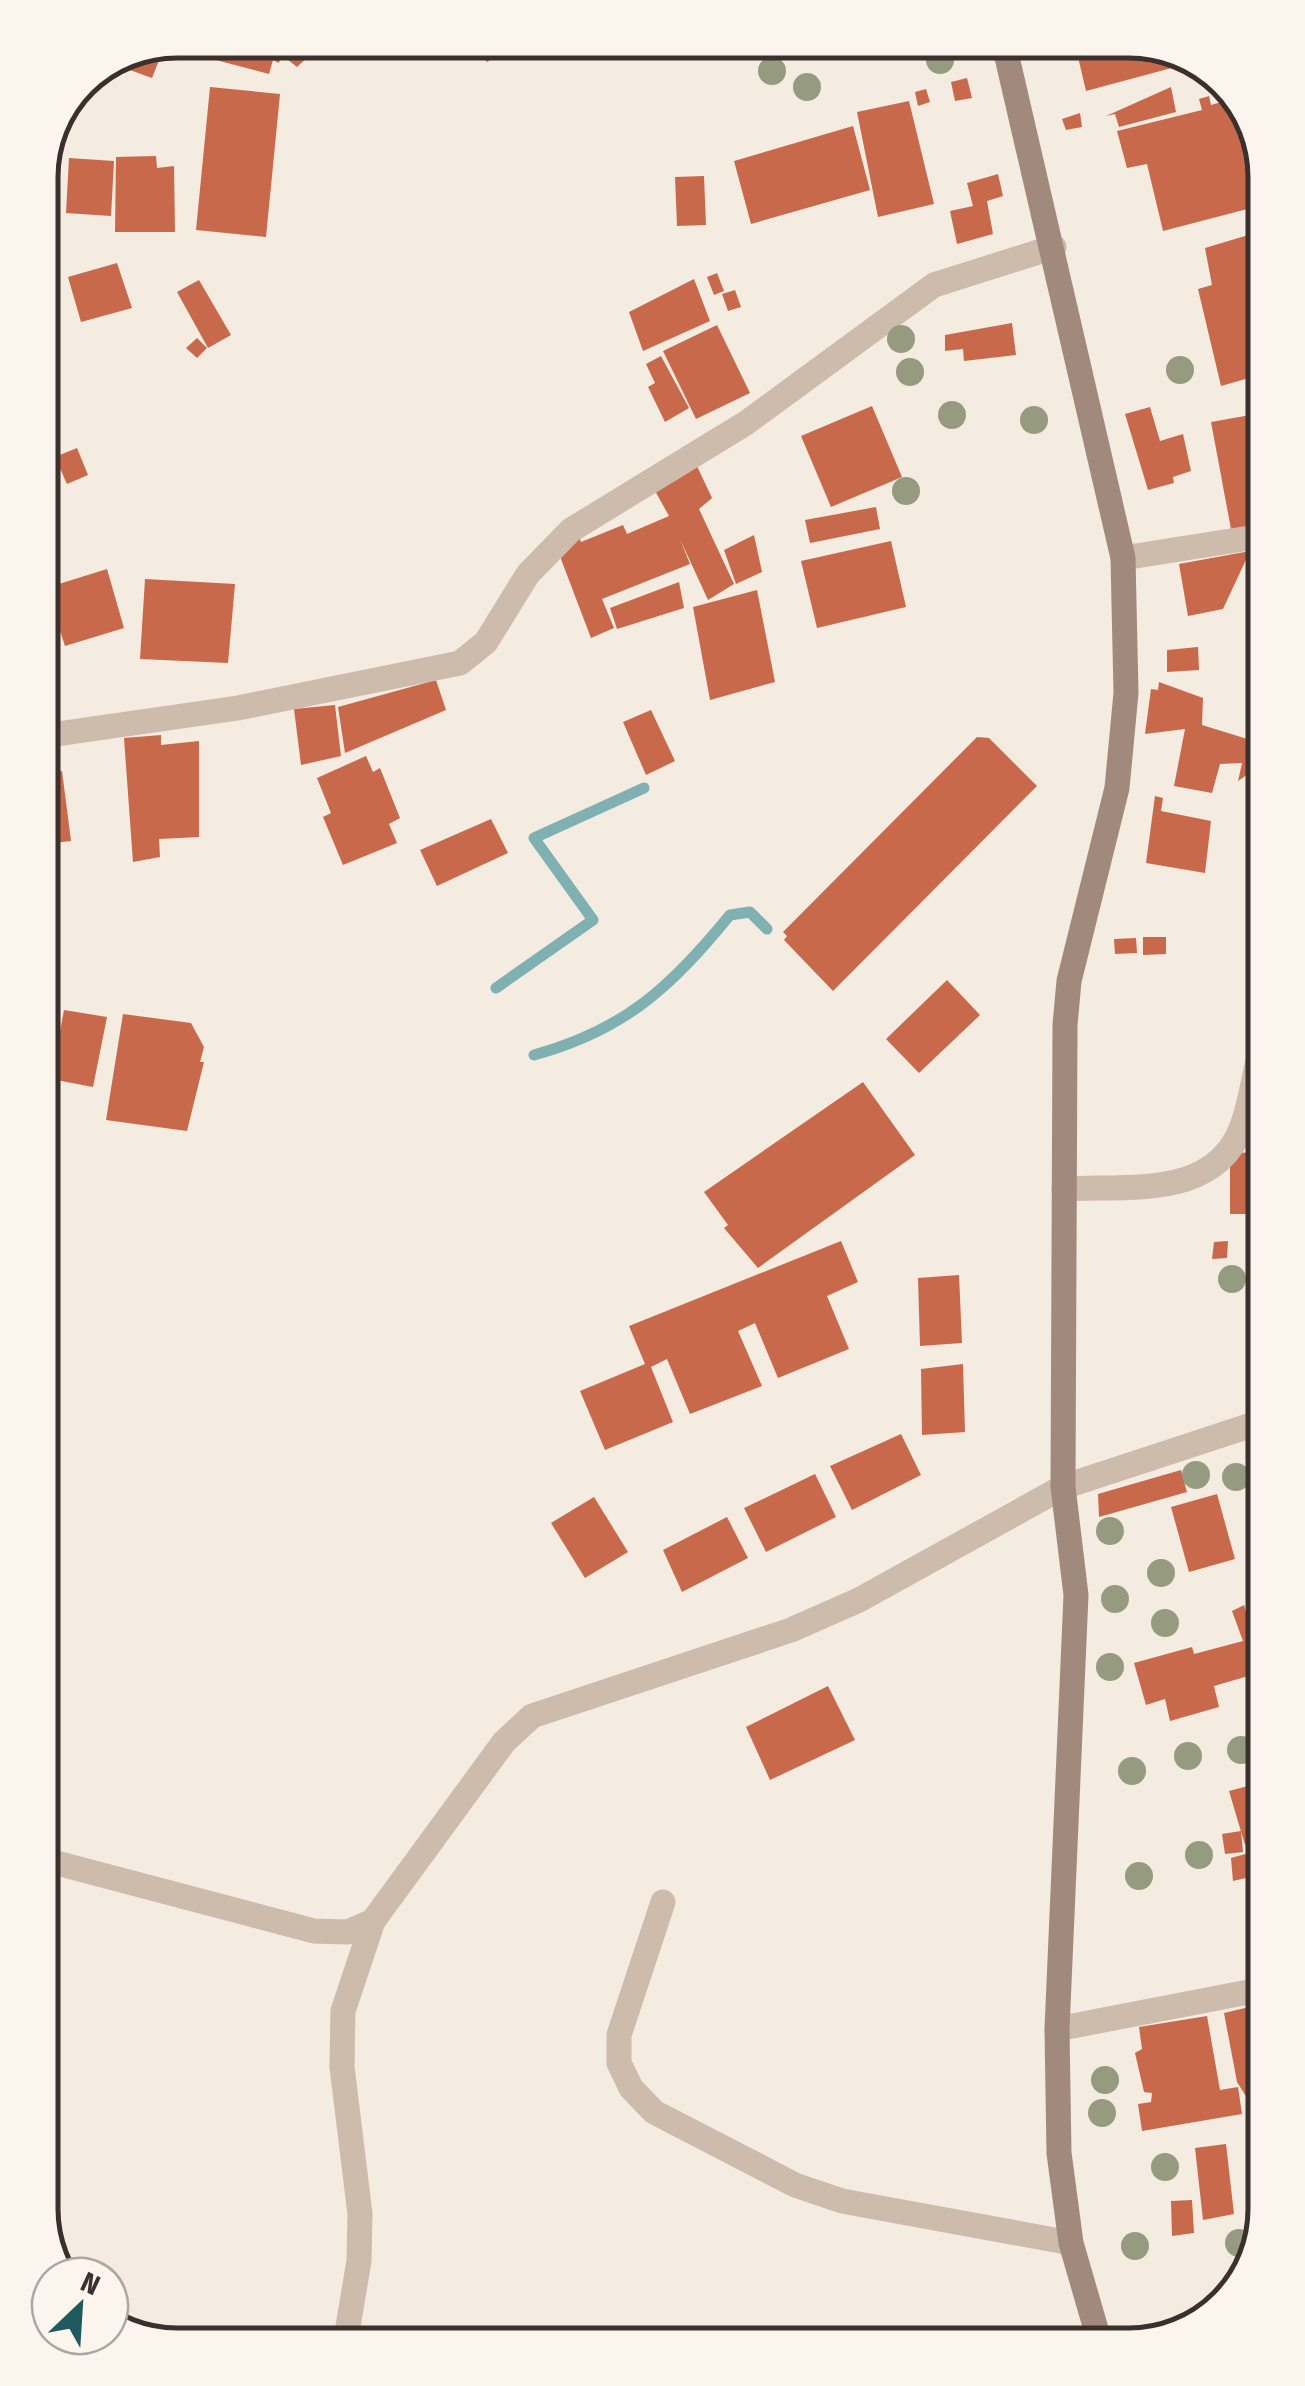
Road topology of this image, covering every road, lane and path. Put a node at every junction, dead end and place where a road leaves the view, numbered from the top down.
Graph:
1 (1007, 58) edge
2 (1054, 247) junction
3 (1248, 538) edge
4 (1124, 558) junction
5 (58, 734) edge
6 (1248, 1102) edge
7 (1064, 1189) junction
8 (1248, 1426) edge
9 (1063, 1487) junction
10 (57, 1863) edge
11 (663, 1902) dead end
12 (373, 1921) junction
13 (1248, 1992) edge
14 (1057, 2030) junction
15 (1071, 2243) junction
16 (348, 2328) edge
17 (1096, 2328) edge

1 - 2 main road
2 - 4 main road
2 - 5 street
3 - 4 street
4 - 7 main road
6 - 7 street
7 - 9 main road
8 - 9 street
9 - 12 street
9 - 14 main road
10 - 12 street
11 - 15 street
12 - 16 street
13 - 14 street
14 - 15 main road
15 - 17 main road

